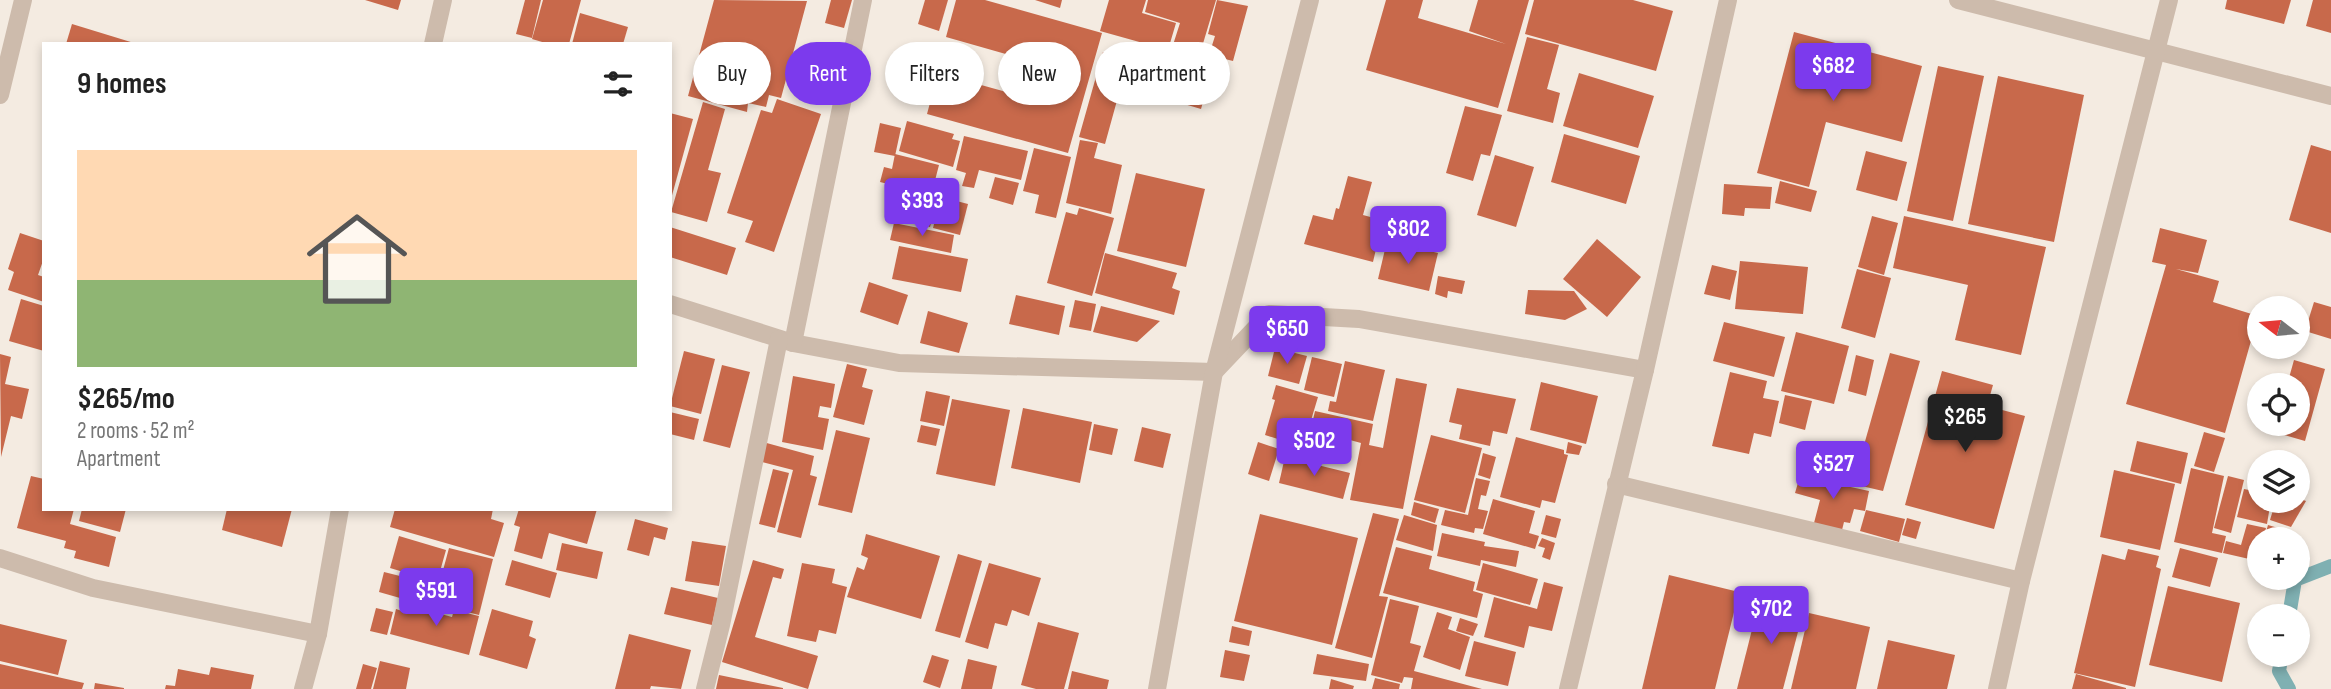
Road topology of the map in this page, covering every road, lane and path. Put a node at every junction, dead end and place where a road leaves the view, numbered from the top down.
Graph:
1 (23, 0) edge
2 (443, 0) edge
3 (863, 0) edge
4 (1310, 0) edge
5 (1728, 0) edge
6 (1958, 0) edge
7 (2169, 0) edge
8 (433, 42) edge
9 (2158, 50) junction
10 (0, 95) edge
11 (2331, 96) edge
12 (672, 305) edge
13 (786, 341) junction
14 (1645, 370) junction
15 (1214, 372) junction
16 (1616, 484) junction
17 (340, 511) edge
18 (0, 558) edge
19 (2021, 581) junction
20 (317, 634) junction
21 (303, 689) edge
22 (705, 689) edge
23 (1157, 689) edge
24 (1568, 689) edge
25 (1997, 689) edge

1 - 10 street
2 - 8 street
3 - 13 street
4 - 15 street
5 - 14 street
6 - 9 street
7 - 9 street
9 - 11 street
9 - 19 street
12 - 13 street
13 - 15 street
13 - 22 street
14 - 15 street
14 - 16 street
15 - 23 street
16 - 19 street
16 - 24 street
17 - 20 street
18 - 20 street
19 - 25 street
20 - 21 street

